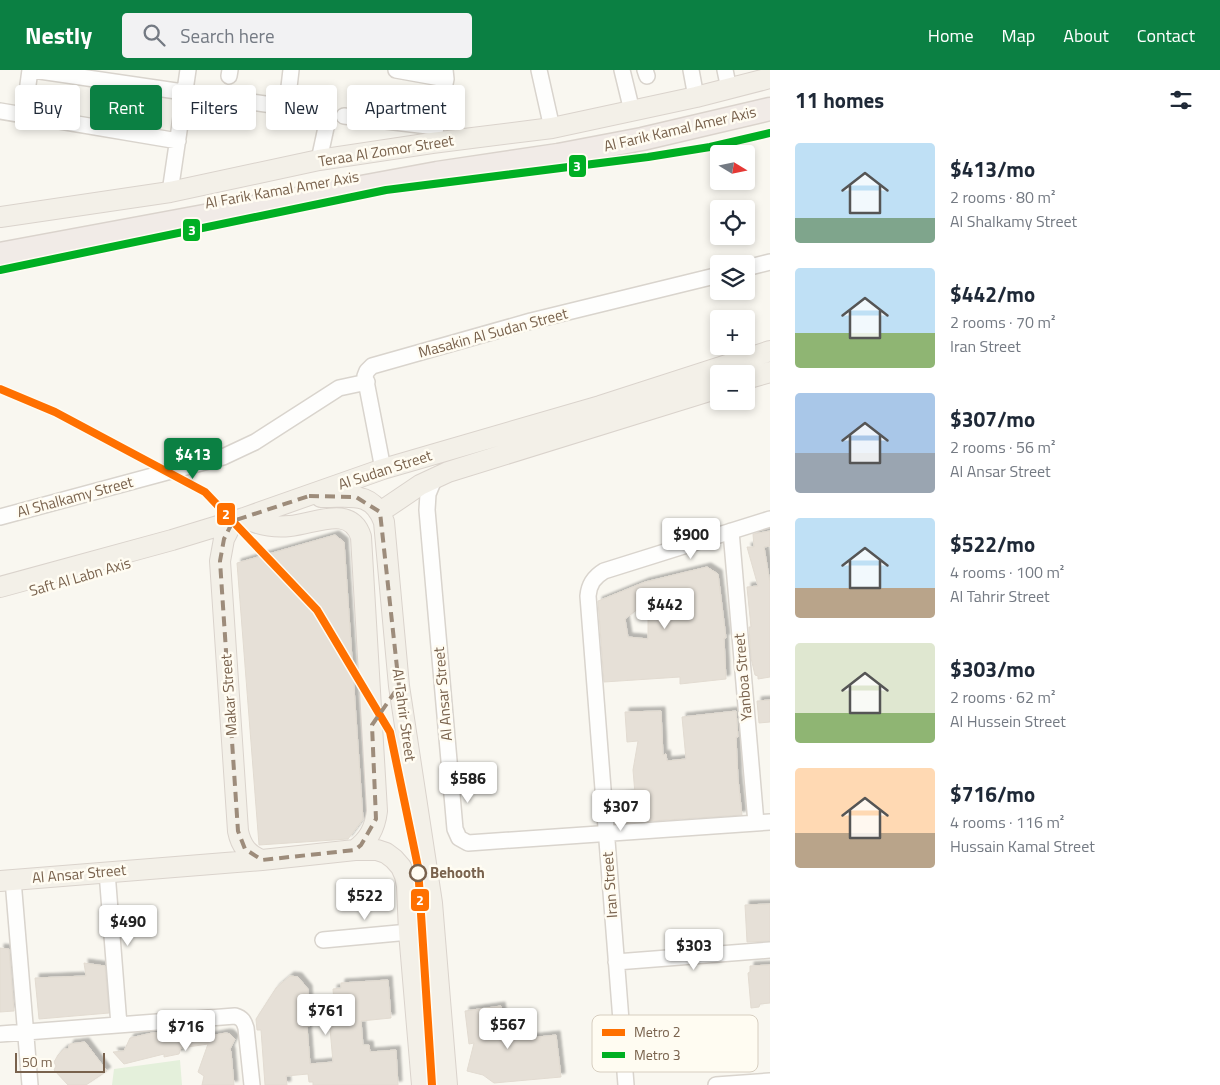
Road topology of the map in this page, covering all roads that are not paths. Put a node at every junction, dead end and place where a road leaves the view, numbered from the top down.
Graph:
1 (32, 70) edge
2 (188, 70) edge
3 (291, 70) edge
4 (396, 70) edge
5 (539, 70) edge
6 (622, 70) edge
7 (690, 70) edge
8 (449, 73) edge
9 (727, 79) edge
10 (767, 81) edge
11 (29, 85) edge
12 (186, 85) edge
13 (289, 85) edge
14 (172, 90) edge
15 (696, 97) junction
16 (256, 103) edge
17 (770, 109) edge
18 (0, 111) edge
19 (632, 111) junction
20 (15, 113) edge
21 (344, 116) dead end
22 (80, 124) edge
23 (552, 128) junction
24 (180, 130) edge
25 (434, 135) junction
26 (178, 141) junction
27 (319, 160) junction
28 (170, 192) junction
29 (0, 217) edge
30 (0, 242) edge
31 (0, 254) edge
32 (770, 262) edge
33 (755, 266) edge
34 (710, 277) edge
35 (770, 351) edge
36 (770, 372) edge
37 (755, 376) edge
38 (367, 382) junction
39 (710, 391) edge
40 (383, 469) junction
41 (435, 478) junction
42 (308, 496) junction
43 (380, 512) junction
44 (0, 516) edge
45 (336, 517) junction
46 (770, 519) edge
47 (239, 520) junction
48 (731, 531) junction
49 (154, 545) junction
50 (0, 587) edge
51 (0, 600) edge
52 (399, 686) junction
53 (372, 725) junction
54 (763, 822) edge
55 (606, 833) junction
56 (355, 850) junction
57 (262, 860) junction
58 (426, 861) junction
59 (107, 872) junction
60 (6, 880) edge
61 (407, 886) junction
62 (409, 932) junction
63 (323, 940) dead end
64 (770, 950) edge
65 (616, 962) junction
66 (620, 1015) edge
67 (119, 1025) junction
68 (26, 1032) junction
69 (0, 1034) edge
70 (625, 1072) edge
71 (770, 1081) edge
72 (449, 1082) edge
73 (30, 1085) edge
74 (252, 1085) edge
75 (422, 1085) edge
76 (626, 1085) edge
77 (716, 1085) edge

1 - 11 street
1 - 14 street
2 - 12 street
3 - 13 street
4 - 8 street
5 - 23 street
6 - 19 street
7 - 15 street
8 - 25 street
9 - 10 main road, Teraa Al Zomor Street
9 - 15 main road, Teraa Al Zomor Street
10 - 30 highway, Al Farik Kamal Amer Axis
15 - 19 main road, Teraa Al Zomor Street
16 - 27 street
17 - 31 highway, Al Farik Kamal Amer Axis
18 - 20 street
19 - 23 main road, Teraa Al Zomor Street
21 - 25 street
22 - 26 street
23 - 25 main road, Teraa Al Zomor Street
24 - 26 street
25 - 27 main road, Teraa Al Zomor Street
26 - 28 street
27 - 28 main road, Teraa Al Zomor Street
28 - 29 main road, Teraa Al Zomor Street
32 - 33 street
34 - 38 street, Masakin Al Sudan Street
35 - 40 main road, Al Sudan Street
36 - 37 main road
38 - 40 street
38 - 44 street, Al Shalkamy Street
39 - 41 main road, Al Sudan Street
40 - 42 main road, Al Sudan Street
41 - 43 main road, Al Sudan Street
41 - 55 street, Al Ansar Street
42 - 43 main road
42 - 45 main road, Al Tahrir Street
42 - 47 main road, Al Sudan Street
43 - 52 main road, Al Tahrir Street
45 - 47 main road
45 - 53 main road, Al Tahrir Street
46 - 48 street
47 - 49 main road, Al Sudan Street
47 - 57 main road, Makar Street
48 - 54 street, Yanboa Street
48 - 55 street, Iran Street
49 - 50 main road, Al Sudan Street
49 - 51 main road, Saft Al Labn Axis
52 - 53 main road
52 - 58 main road, Al Tahrir Street
53 - 56 main road, Al Tahrir Street
54 - 55 street, Al Ansar Street
55 - 65 street, Iran Street
56 - 57 main road, Al Ansar Street
56 - 61 main road, Al Ansar Street
57 - 59 main road, Al Ansar Street
58 - 61 main road
58 - 72 main road, Al Tahrir Street
59 - 60 main road, Al Ansar Street
59 - 67 street
60 - 68 street
61 - 62 main road
62 - 63 street
62 - 75 main road
64 - 65 street
65 - 66 street, Iran Street
67 - 68 street
67 - 74 street
68 - 69 street
68 - 73 street
70 - 76 street, Iran Street
71 - 77 street

